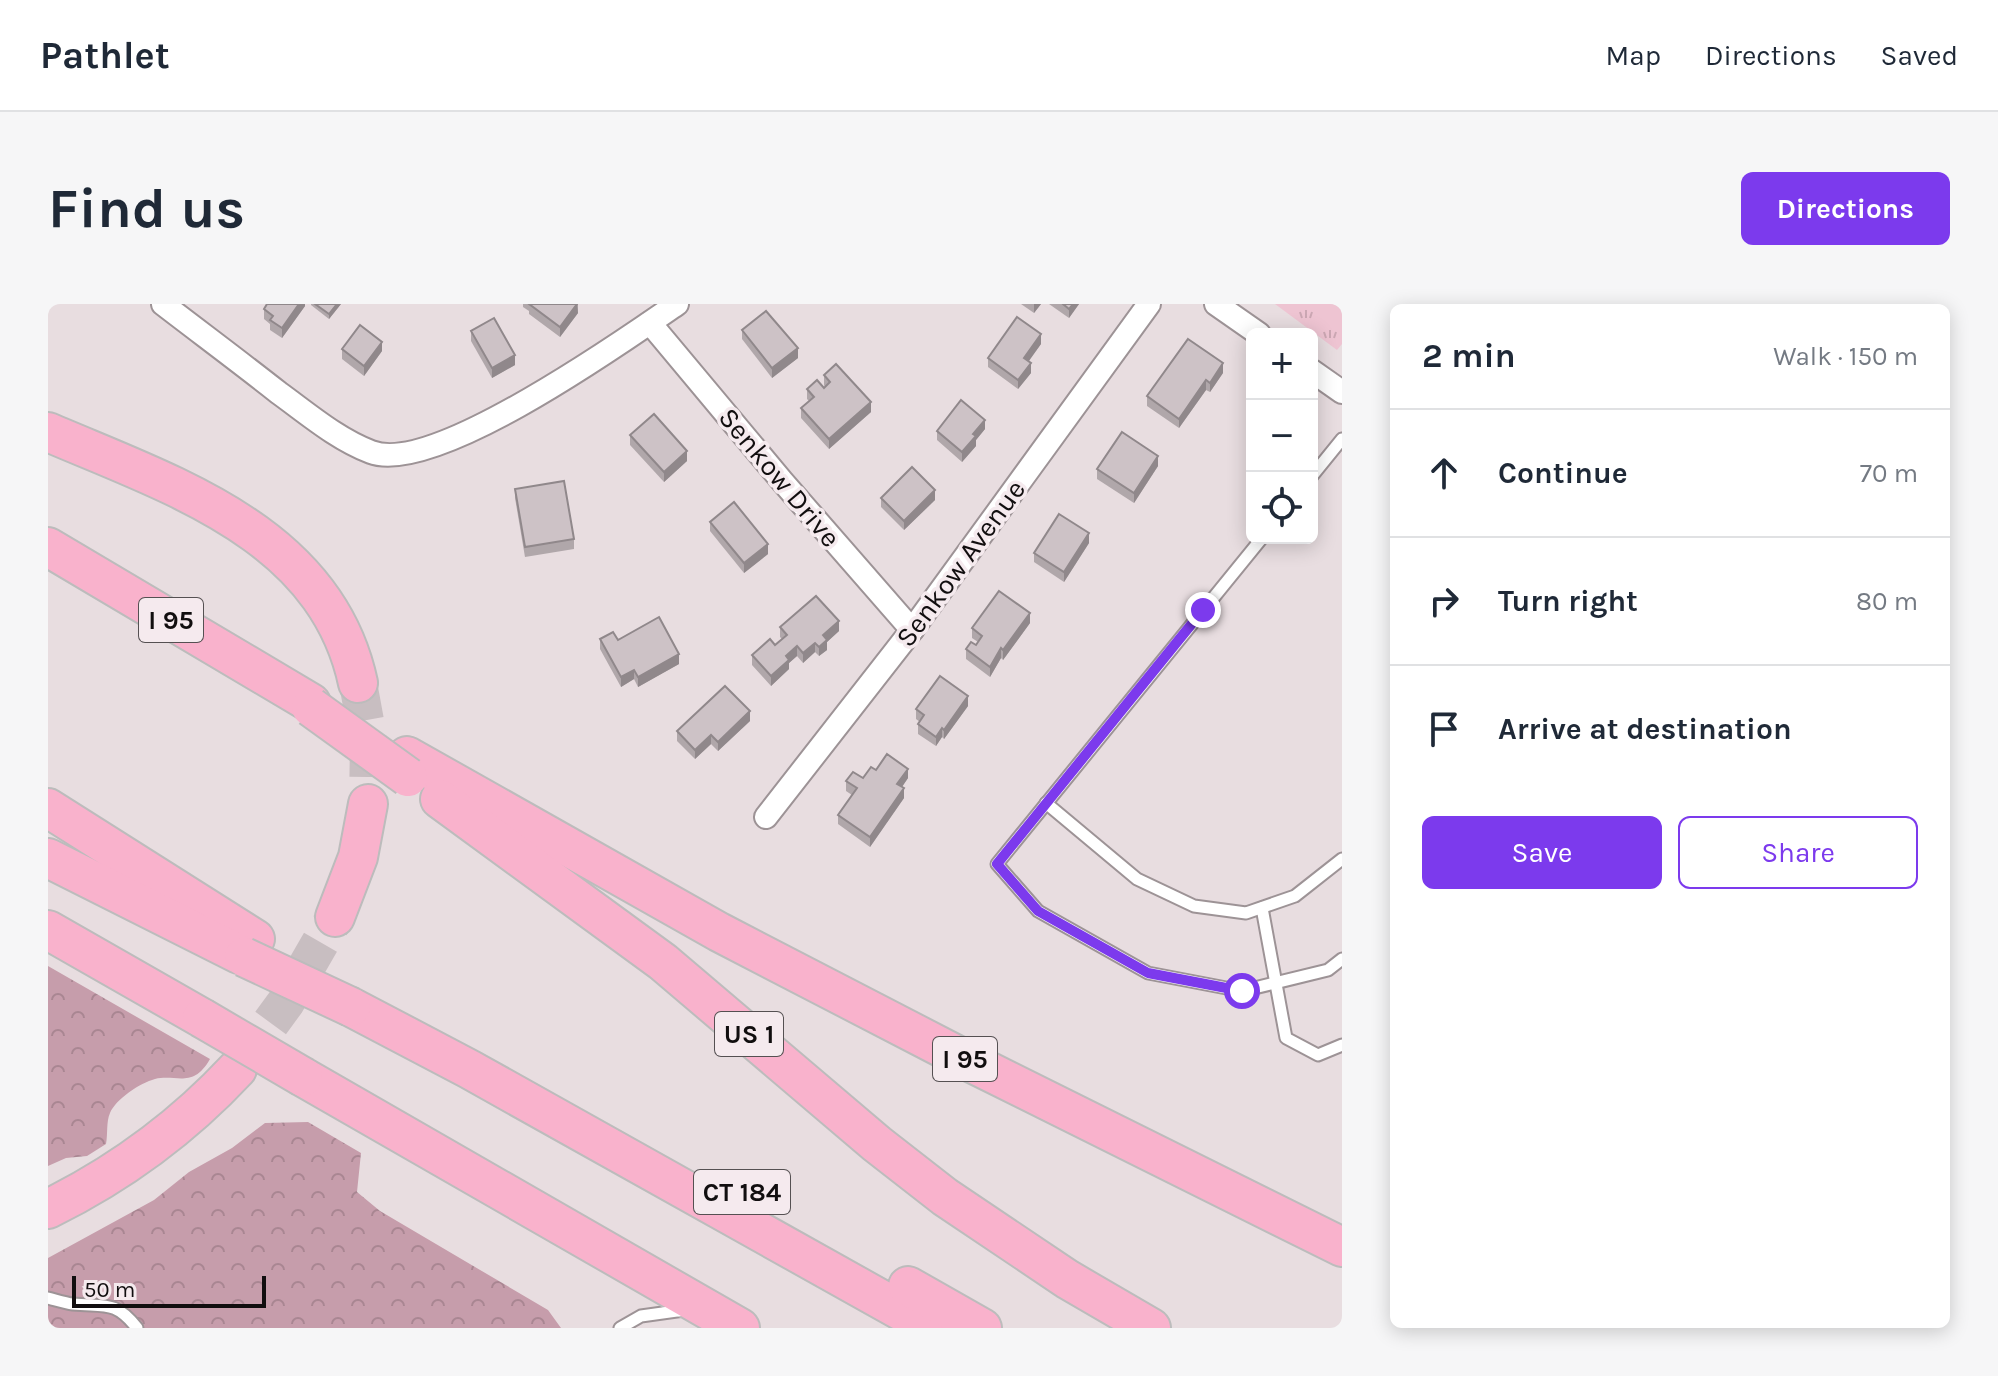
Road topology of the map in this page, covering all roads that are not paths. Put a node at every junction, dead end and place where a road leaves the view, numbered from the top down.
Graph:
1 (163, 304) edge
2 (677, 304) edge
3 (1149, 304) edge
4 (1216, 304) edge
5 (650, 323) junction
6 (1250, 328) edge
7 (1318, 375) edge
8 (1342, 392) edge
9 (48, 432) edge
10 (1342, 439) edge
11 (1315, 472) edge
12 (1257, 544) edge
13 (48, 547) edge
14 (912, 630) junction
15 (358, 683) tunnel mouth
16 (305, 701) joint
17 (407, 767) junction
18 (1046, 803) junction
19 (368, 804) tunnel mouth
20 (48, 808) edge
21 (766, 817) dead end
22 (48, 858) edge
23 (1342, 859) edge
24 (1262, 908) junction
25 (335, 917) tunnel mouth
26 (48, 930) edge
27 (250, 948) junction
28 (1342, 959) edge
29 (1277, 983) junction
30 (1342, 1045) edge
31 (237, 1069) tunnel mouth
32 (490, 1082) junction
33 (48, 1209) edge
34 (1342, 1247) edge
35 (48, 1298) edge
36 (726, 1320) edge
37 (137, 1328) edge
38 (620, 1328) edge
39 (932, 1328) edge
40 (982, 1328) edge
41 (1151, 1328) edge

1 - 5 street
2 - 5 street
3 - 14 street, Senkow Avenue
4 - 6 street
5 - 14 street, Senkow Drive
7 - 8 street
9 - 15 highway
10 - 11 lane
12 - 18 lane
13 - 16 highway, I 95
14 - 21 street, Senkow Avenue
16 - 17 highway, US 1, bridge
17 - 34 highway, I 95
17 - 41 highway, US 1
18 - 24 lane
18 - 29 lane
19 - 25 highway
20 - 27 highway
22 - 27 highway
23 - 24 lane
24 - 29 lane
26 - 36 highway, bridge
27 - 32 highway, bridge
28 - 29 lane
29 - 30 lane
31 - 33 highway
32 - 39 highway
32 - 40 highway, CT 184
35 - 37 lane
36 - 38 lane

